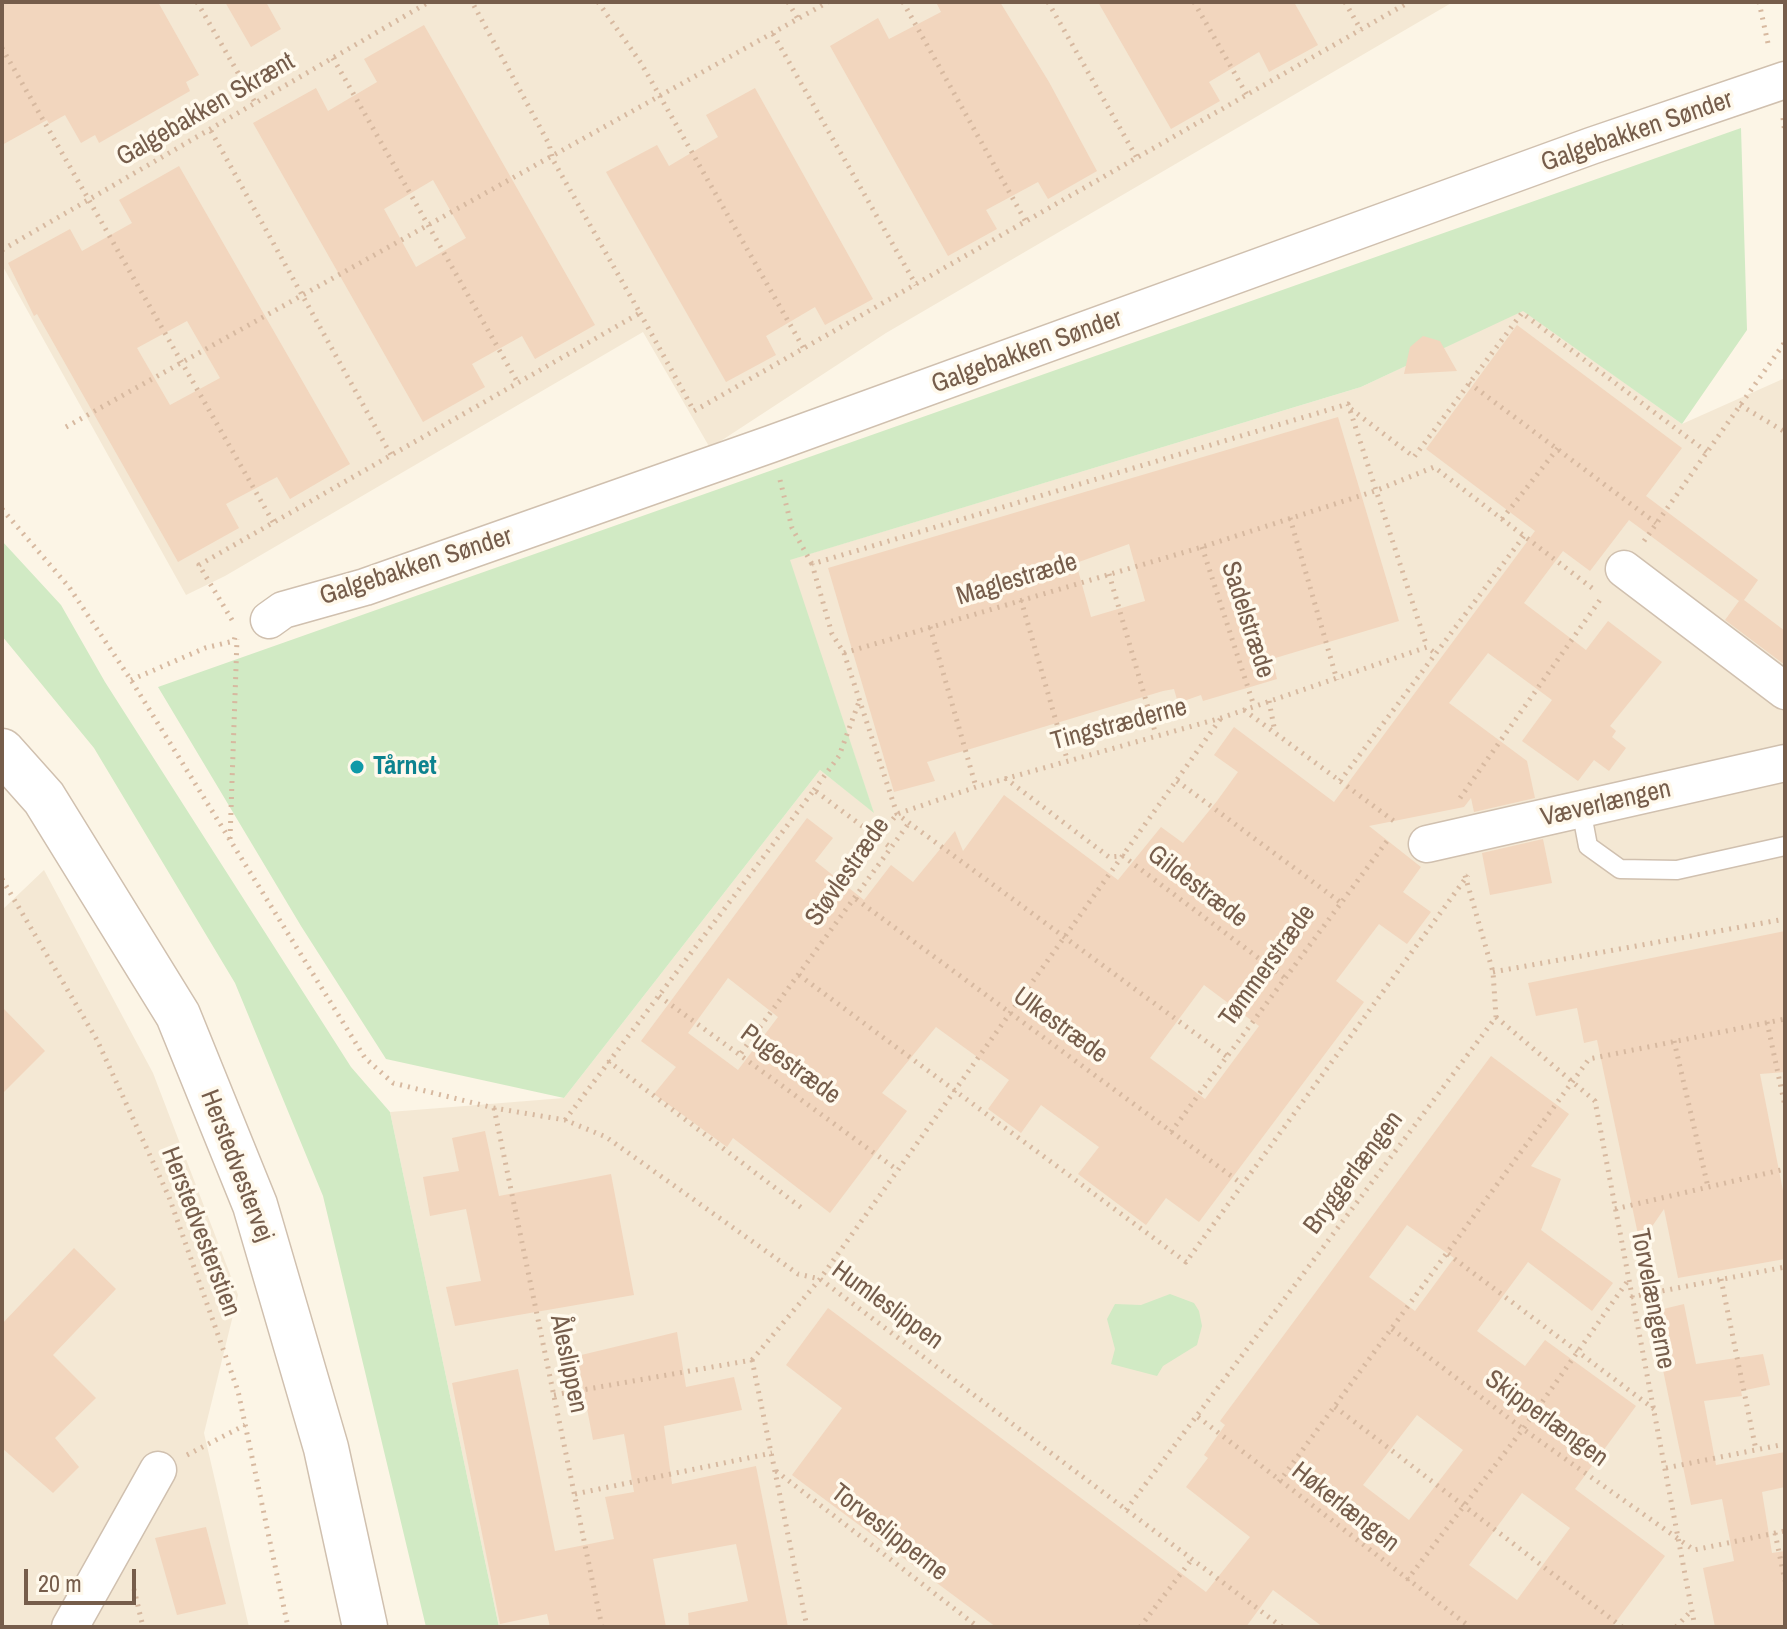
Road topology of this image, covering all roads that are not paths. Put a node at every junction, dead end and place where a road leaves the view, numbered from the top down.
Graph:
1 (1778, 70) edge
2 (1613, 582) road end
3 (269, 620) road end
4 (1785, 691) edge
5 (2, 751) edge
6 (1785, 763) edge
7 (1581, 809) junction
8 (1413, 834) road end
9 (1785, 846) edge
10 (158, 1470) road end
11 (70, 1627) edge
12 (365, 1627) edge

1 - 3 street, Galgebakken Sønder
2 - 4 street
5 - 12 street, Herstedvestervej
6 - 7 street, Væverlængen
7 - 8 street, Væverlængen
7 - 9 lane
10 - 11 street

